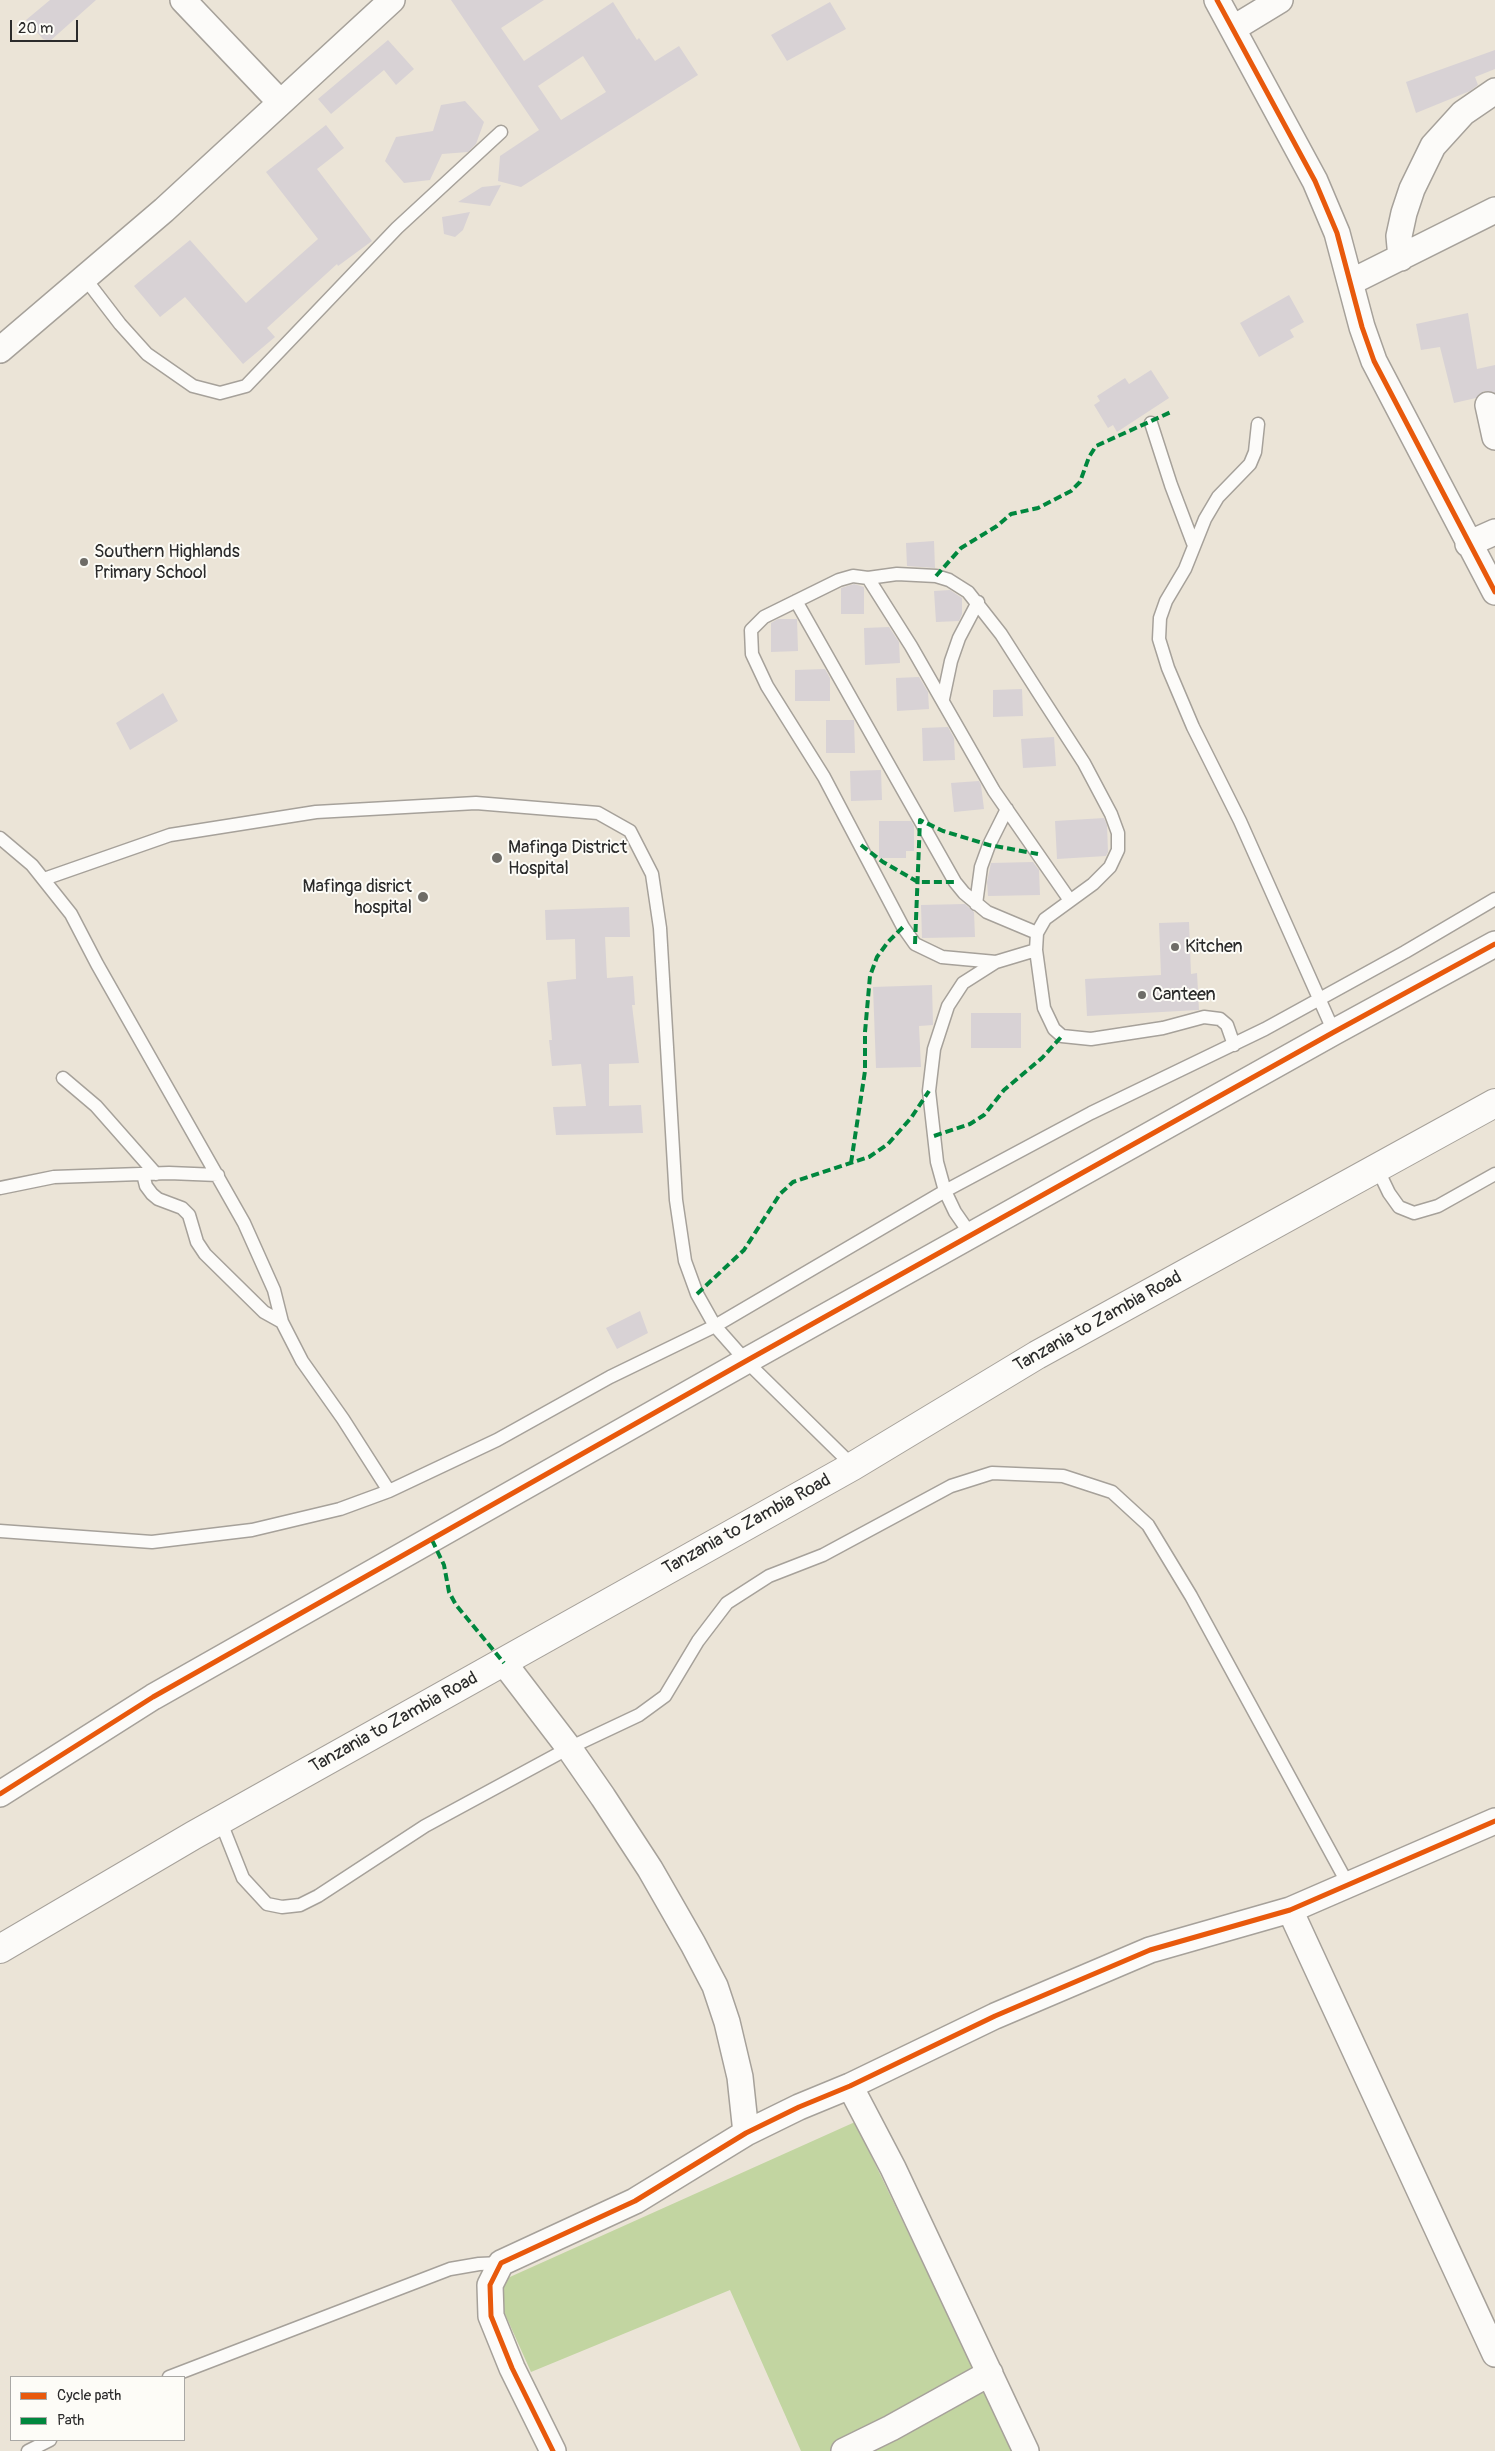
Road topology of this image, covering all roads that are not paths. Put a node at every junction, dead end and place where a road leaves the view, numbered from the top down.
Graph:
1 (184, 0) edge
2 (392, 0) edge
3 (1218, 0) edge
4 (1280, 0) edge
5 (1234, 28) junction
6 (1495, 90) edge
7 (280, 102) junction
8 (501, 132) dead end
9 (1492, 219) edge
10 (1401, 258) junction
11 (84, 277) junction
12 (1351, 282) junction
13 (0, 350) edge
14 (1488, 404) dead end
15 (1151, 423) dead end
16 (1258, 424) dead end
17 (1495, 437) edge
18 (1495, 532) edge
19 (1193, 543) junction
20 (1468, 544) junction
21 (868, 578) junction
22 (1495, 592) edge
23 (796, 601) junction
24 (978, 602) junction
25 (943, 699) junction
26 (1007, 809) junction
27 (0, 838) edge
28 (44, 879) junction
29 (1069, 899) junction
30 (1495, 899) edge
31 (976, 904) junction
32 (1037, 933) junction
33 (1495, 944) edge
34 (1036, 950) junction
35 (996, 962) junction
36 (1318, 1000) junction
37 (1334, 1032) junction
38 (1234, 1044) junction
39 (64, 1078) dead end
40 (1495, 1102) edge
41 (1377, 1168) junction
42 (149, 1174) junction
43 (1495, 1174) edge
44 (218, 1175) junction
45 (0, 1188) edge
46 (945, 1191) junction
47 (971, 1235) junction
48 (282, 1322) junction
49 (715, 1326) junction
50 (746, 1361) junction
51 (854, 1466) junction
52 (389, 1491) junction
53 (0, 1532) edge
54 (504, 1663) junction
55 (569, 1748) junction
56 (0, 1794) edge
57 (220, 1820) junction
58 (1495, 1821) edge
59 (1348, 1886) junction
60 (1290, 1910) junction
61 (0, 1948) edge
62 (850, 2086) junction
63 (746, 2133) junction
64 (501, 2263) junction
65 (1495, 2354) edge
66 (990, 2373) junction
67 (172, 2376) edge
68 (48, 2441) edge
69 (28, 2451) edge
70 (553, 2451) edge
71 (844, 2451) edge
72 (1026, 2451) edge

1 - 7 street
2 - 7 street
3 - 5 street
4 - 5 street
5 - 12 street
6 - 10 street
7 - 11 street
8 - 11 lane
9 - 10 street
10 - 12 street
11 - 13 street
12 - 20 street
14 - 17 street
15 - 19 lane
16 - 19 lane
18 - 20 street
19 - 36 lane
20 - 22 street
21 - 23 lane
21 - 24 lane
21 - 25 lane
23 - 31 lane
23 - 35 lane
24 - 25 lane
24 - 29 lane
25 - 26 lane
26 - 29 lane
26 - 31 lane
27 - 28 lane
28 - 44 lane
28 - 49 lane
29 - 32 lane
30 - 36 lane
31 - 32 lane
32 - 34 lane
33 - 37 street
34 - 35 lane
34 - 38 lane
35 - 46 lane
36 - 37 lane
36 - 38 lane
37 - 47 street
38 - 46 lane
39 - 42 lane
40 - 41 highway, Tanzania to Zambia Road
41 - 43 lane
41 - 51 highway, Tanzania to Zambia Road
42 - 44 lane
42 - 45 lane
42 - 48 lane
44 - 48 lane
46 - 47 lane
46 - 49 lane
47 - 50 street
48 - 52 lane
49 - 50 lane
49 - 52 lane
50 - 51 lane
50 - 56 street
51 - 54 highway, Tanzania to Zambia Road
52 - 53 lane
54 - 55 street
54 - 57 highway, Tanzania to Zambia Road
55 - 57 lane
55 - 59 lane
55 - 63 street
57 - 61 highway, Tanzania to Zambia Road
58 - 59 street
59 - 60 street
60 - 62 street
60 - 65 street
62 - 63 street
62 - 66 street
63 - 64 street
64 - 67 lane
64 - 70 street
66 - 71 street
66 - 72 street
68 - 69 lane

